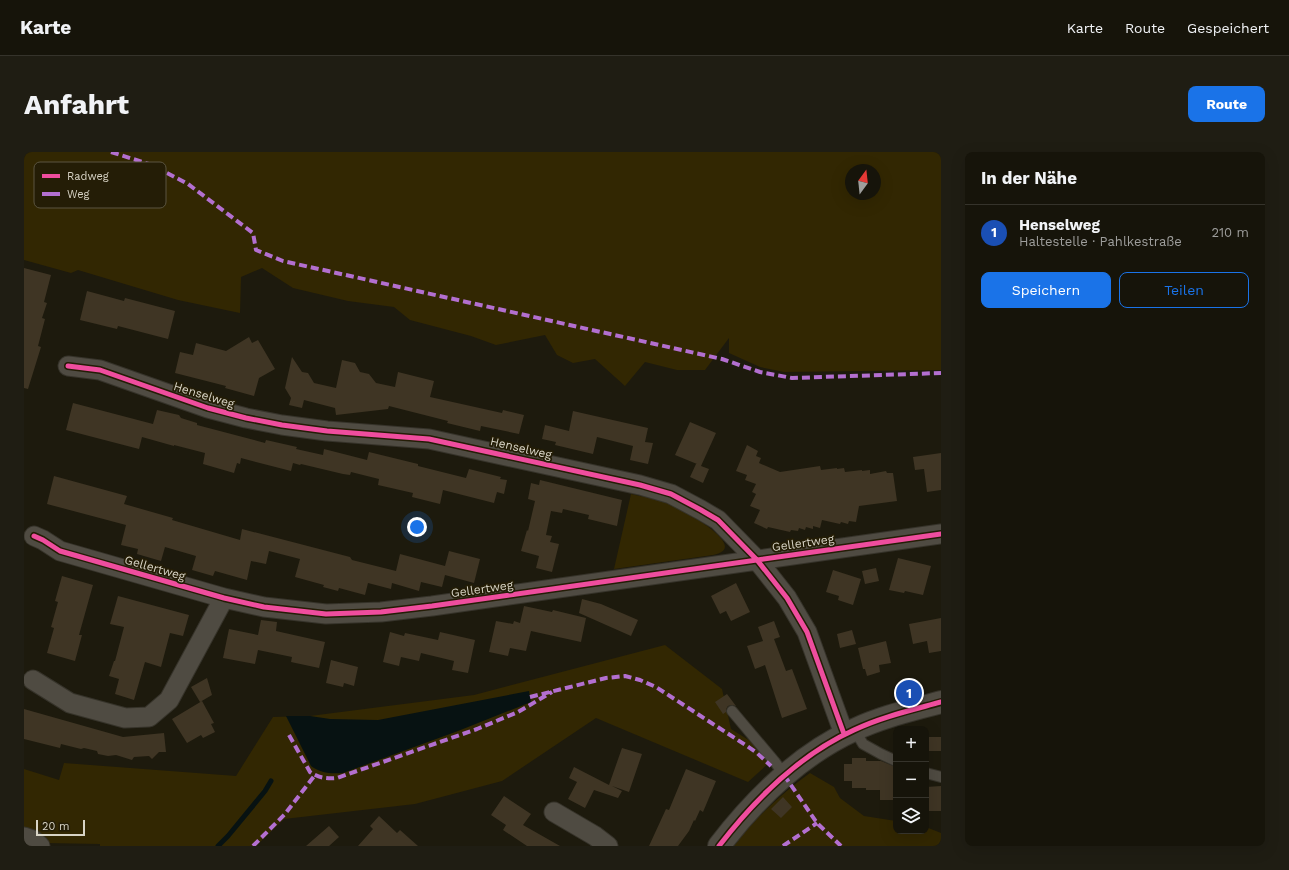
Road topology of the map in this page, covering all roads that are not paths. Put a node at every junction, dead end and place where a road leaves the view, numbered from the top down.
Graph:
1 (68, 366) dead end
2 (941, 534) edge
3 (34, 536) dead end
4 (757, 560) junction
5 (224, 598) junction
6 (33, 680) dead end
7 (941, 702) edge
8 (732, 711) dead end
9 (850, 732) junction
10 (893, 760) edge
11 (929, 774) edge
12 (784, 775) junction
13 (941, 777) edge
14 (554, 812) dead end
15 (24, 837) edge
16 (40, 846) edge
17 (608, 846) edge
18 (719, 846) edge

1 - 4 street, Henselweg
2 - 4 street, Gellertweg
3 - 5 street, Gellertweg
4 - 5 street, Gellertweg
4 - 9 street, Henselweg
5 - 6 street
7 - 9 street
8 - 12 lane
9 - 10 lane
9 - 12 street
11 - 13 lane
12 - 18 street
14 - 17 street
15 - 16 street

